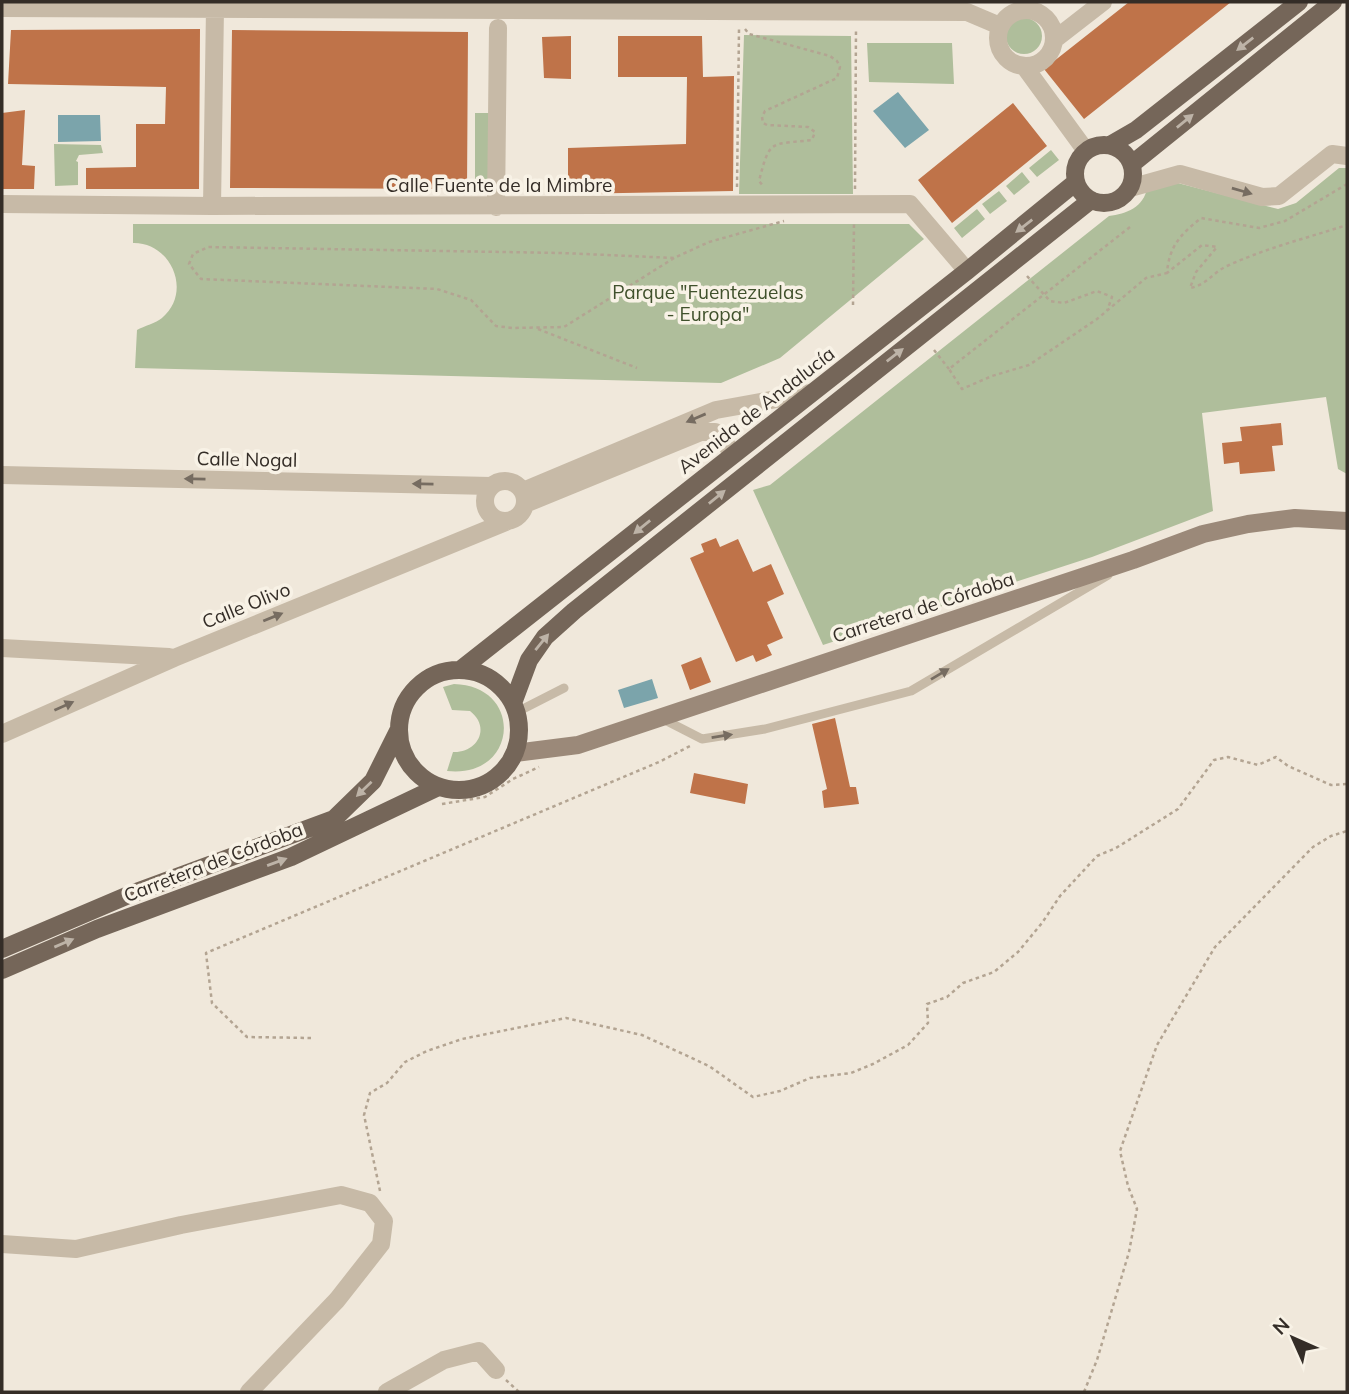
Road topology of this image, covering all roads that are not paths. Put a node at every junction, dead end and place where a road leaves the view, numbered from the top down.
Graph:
1 (1102, 2) edge
2 (1299, 2) edge
3 (1333, 2) edge
4 (2, 8) edge
5 (215, 8) junction
6 (1000, 26) junction
7 (498, 28) dead end
8 (1054, 40) junction
9 (1024, 66) junction
10 (1347, 143) edge
11 (1110, 145) junction
12 (1086, 151) junction
13 (1340, 155) edge
14 (1132, 164) junction
15 (1076, 182) junction
16 (1130, 188) junction
17 (1091, 200) junction
18 (2, 204) edge
19 (212, 206) junction
20 (496, 206) junction
21 (967, 271) junction
22 (810, 393) junction
23 (734, 454) junction
24 (2, 475) edge
25 (491, 486) junction
26 (524, 498) junction
27 (508, 521) junction
28 (1347, 521) edge
29 (1133, 560) junction
30 (2, 648) edge
31 (174, 657) junction
32 (460, 670) junction
33 (564, 688) dead end
34 (515, 708) junction
35 (660, 717) junction
36 (398, 731) junction
37 (2, 734) edge
38 (515, 753) junction
39 (438, 787) junction
40 (2, 949) edge
41 (2, 970) edge
42 (2, 1244) edge
43 (496, 1370) dead end
44 (249, 1392) edge
45 (387, 1392) edge

1 - 8 street
2 -> 11 main road
14 -> 3 main road
4 - 5 street
5 - 6 street
5 - 19 street
6 - 8 street
6 - 9 street
7 - 20 street
8 - 9 street
9 - 12 street
10 - 13 street
11 - 12 main road
11 - 14 main road
12 - 15 main road
16 -> 13 street
14 - 16 main road
15 - 17 main road
15 -> 21 main road, Avenida de Andalucía
16 - 17 main road
34 -> 17 main road
18 - 19 street, Calle Fuente de la Mimbre
19 - 20 street, Calle Fuente de la Mimbre
20 - 21 street, Calle Fuente de la Mimbre
21 - 22 main road, Avenida de Andalucía
22 - 23 main road, Avenida de Andalucía
22 -> 26 street
23 - 26 street
23 -> 32 main road, Avenida de Andalucía
25 -> 24 street, Calle Nogal
25 - 26 street
25 - 27 street
26 - 27 street
31 -> 27 street, Calle Olivo
28 - 29 main road, Carretera de Córdoba
29 - 35 main road, Carretera de Córdoba
35 -> 29 lane
30 - 31 street
37 -> 31 street, Calle Olivo
32 - 34 main road
32 - 36 main road
33 - 34 lane
34 - 38 main road
35 - 38 main road, Carretera de Córdoba
36 - 39 main road
36 -> 40 main road, Carretera de Córdoba
38 - 39 main road
41 -> 39 main road, Carretera de Córdoba
42 - 44 street
43 - 45 street

